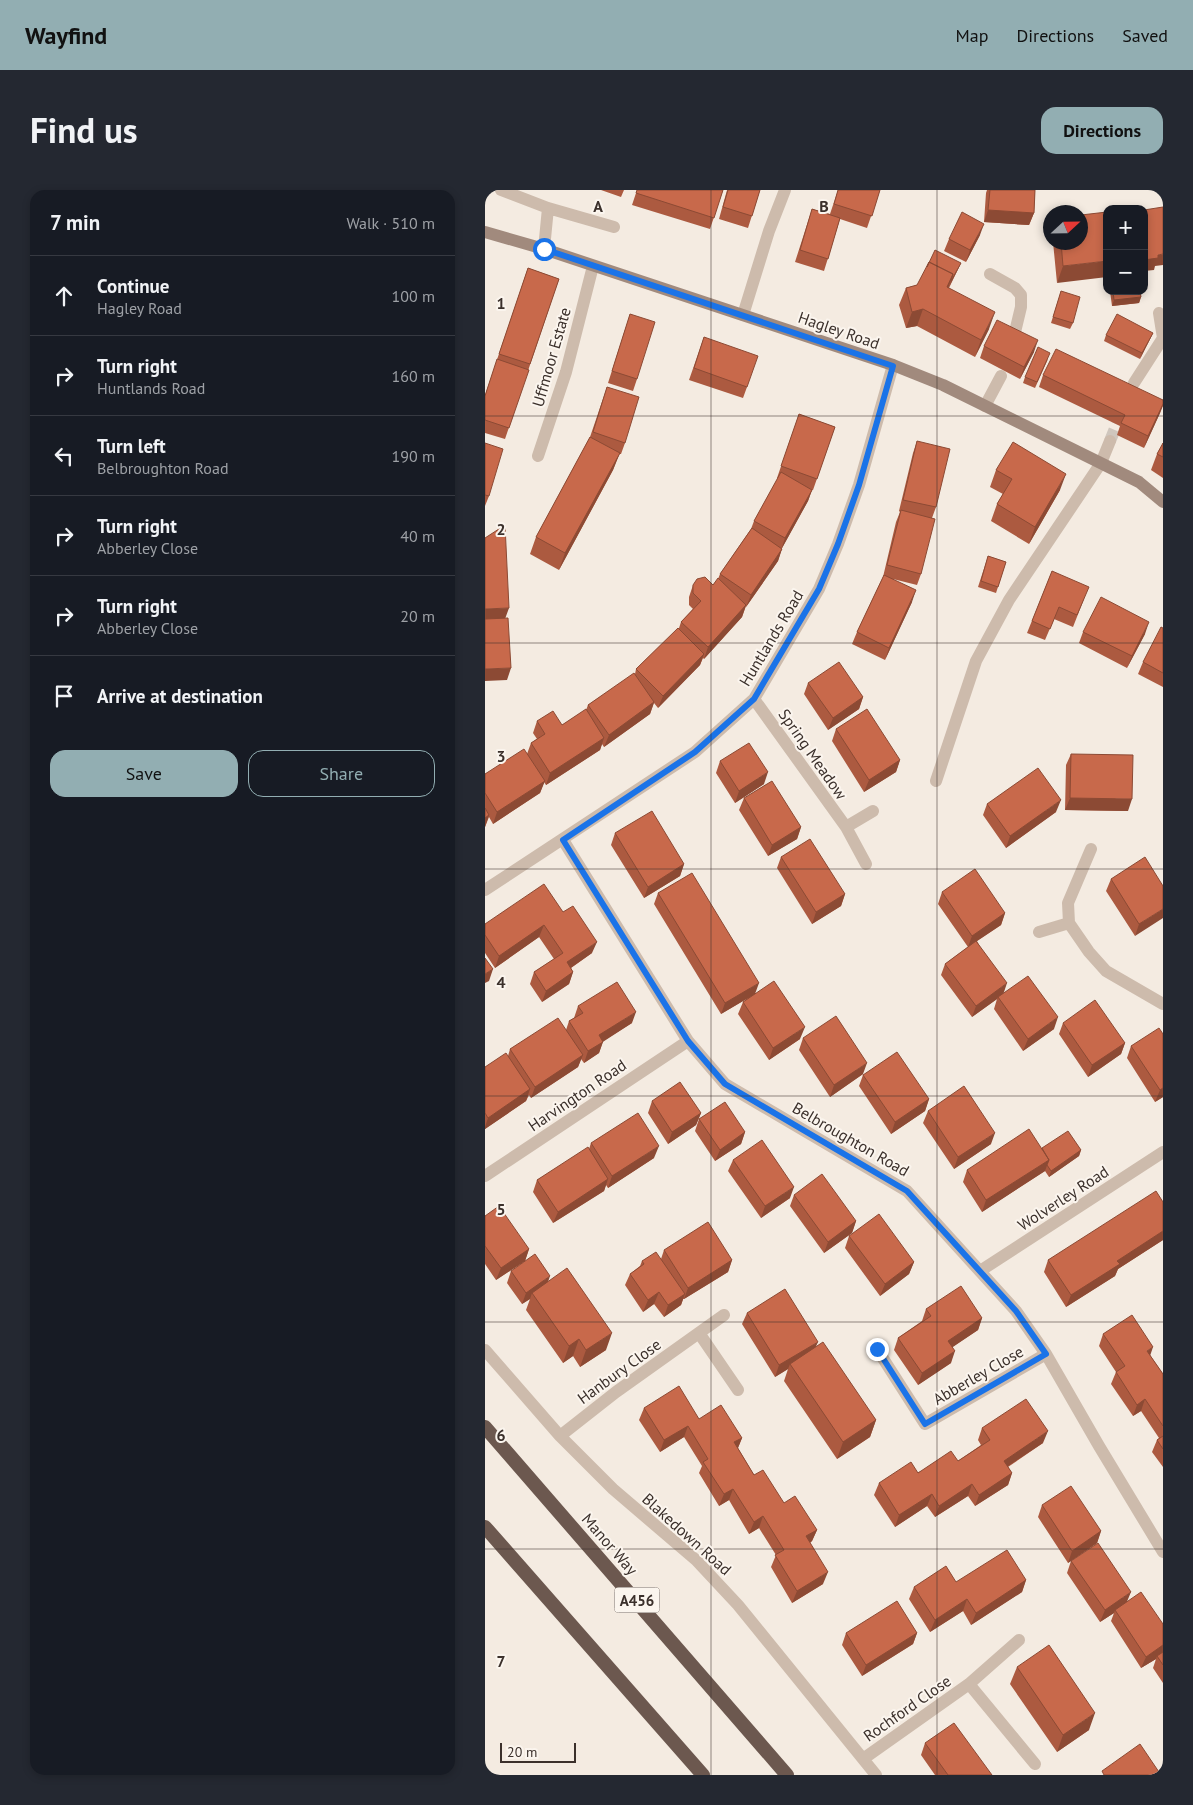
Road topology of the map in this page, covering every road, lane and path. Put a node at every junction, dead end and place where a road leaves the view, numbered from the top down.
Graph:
1 (501, 190) edge
2 (785, 190) edge
3 (548, 208) junction
4 (614, 227) dead end
5 (485, 232) edge
6 (544, 249) junction
7 (593, 266) junction
8 (989, 274) dead end
9 (1159, 313) dead end
10 (743, 315) junction
11 (1015, 332) edge
12 (893, 366) junction
13 (1001, 376) dead end
14 (1134, 383) dead end
15 (985, 406) junction
16 (1110, 442) tunnel mouth
17 (538, 456) dead end
18 (1101, 463) junction
19 (1163, 502) edge
20 (754, 699) junction
21 (936, 781) dead end
22 (873, 811) dead end
23 (846, 828) junction
24 (563, 840) junction
25 (1091, 849) dead end
26 (866, 864) dead end
27 (485, 890) edge
28 (1069, 923) junction
29 (1039, 932) dead end
30 (1163, 1004) edge
31 (688, 1041) junction
32 (1163, 1152) edge
33 (485, 1176) edge
34 (980, 1271) junction
35 (724, 1315) dead end
36 (699, 1333) junction
37 (877, 1349) dead end
38 (485, 1350) edge
39 (1046, 1354) junction
40 (738, 1390) dead end
41 (485, 1427) edge
42 (560, 1436) junction
43 (485, 1527) edge
44 (1163, 1552) edge
45 (1019, 1640) dead end
46 (969, 1684) junction
47 (863, 1759) junction
48 (1035, 1764) dead end
49 (703, 1775) edge
50 (787, 1775) edge
51 (876, 1775) edge

1 - 3 street
2 - 10 street
3 - 4 street
3 - 6 street
5 - 6 main road, Hagley Road
6 - 7 main road, Hagley Road
7 - 10 main road, Hagley Road
7 - 17 street, Uffmoor Estate
8 - 11 street
9 - 14 street
10 - 12 main road, Hagley Road
12 - 15 main road, Hagley Road
12 - 20 street, Huntlands Road
13 - 15 street
15 - 18 main road, Hagley Road
16 - 18 street
18 - 19 main road, Hagley Road
18 - 21 street
20 - 23 street, Spring Meadow
20 - 24 street, Huntlands Road
22 - 23 street
23 - 26 street, Spring Meadow
24 - 27 street, Huntlands Road
24 - 31 street, Belbroughton Road
25 - 28 street
28 - 29 street
28 - 30 street
31 - 33 street, Harvington Road
31 - 34 street, Belbroughton Road
32 - 34 street, Wolverley Road
34 - 39 street, Belbroughton Road
35 - 36 street, Hanbury Close
36 - 40 street
36 - 42 street, Hanbury Close
37 - 39 street, Abberley Close
38 - 42 street, Blakedown Road
39 - 44 street, Belbroughton Road
41 - 50 highway, Manor Way / A456
42 - 47 street, Blakedown Road
43 - 49 highway
45 - 46 street, Rochford Close
46 - 47 street, Rochford Close
46 - 48 street, Rochford Close
47 - 51 street, Blakedown Road

